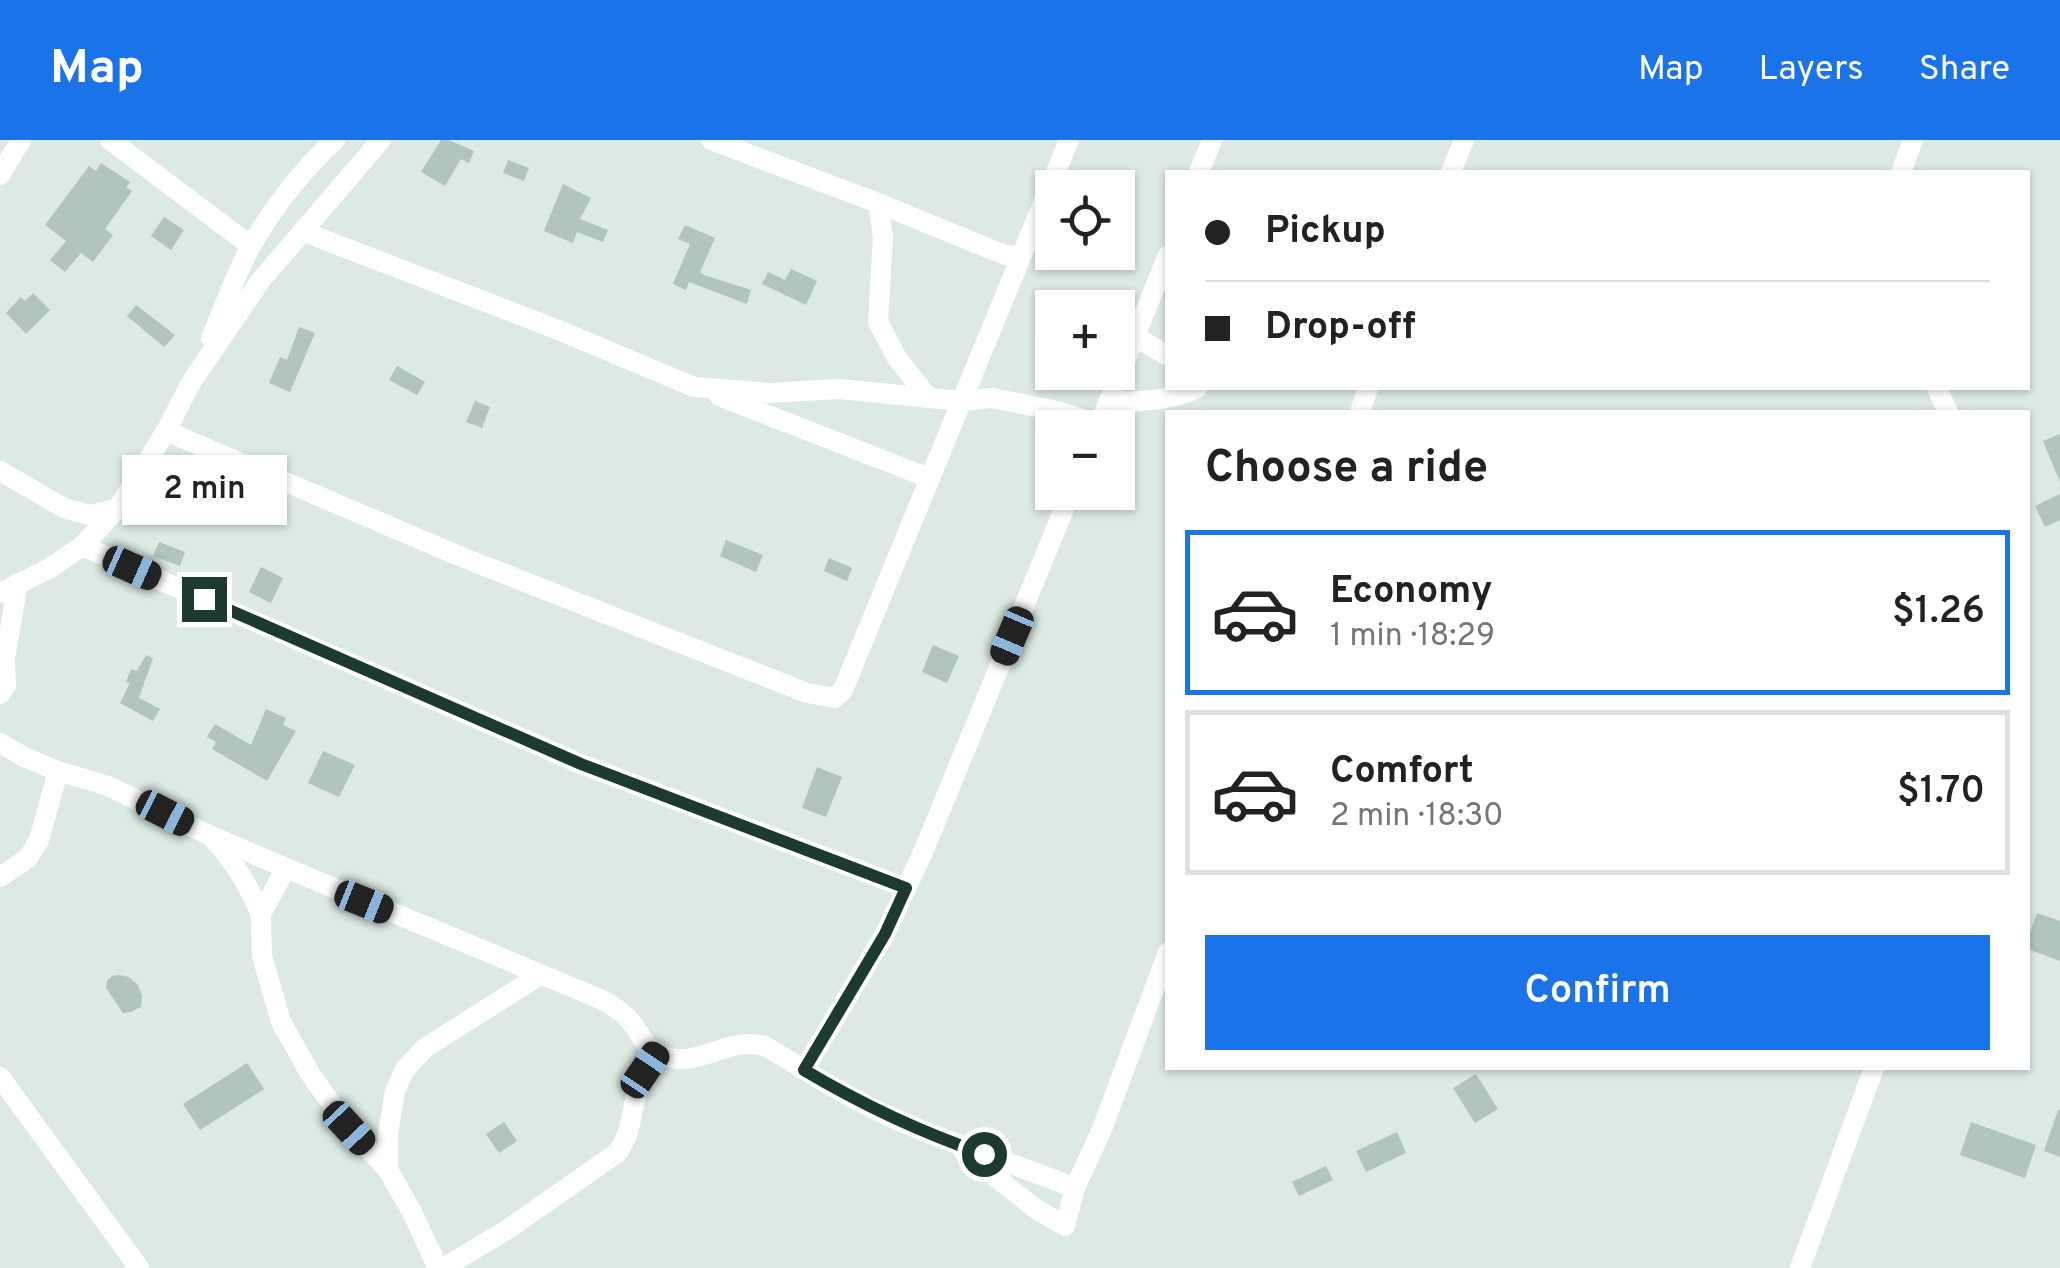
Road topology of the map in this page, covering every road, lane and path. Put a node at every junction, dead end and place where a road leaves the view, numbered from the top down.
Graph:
1 (20, 140) edge
2 (110, 140) edge
3 (335, 140) edge
4 (381, 140) edge
5 (711, 140) edge
6 (1069, 140) edge
7 (1212, 140) edge
8 (1464, 140) edge
9 (1913, 140) edge
10 (1200, 170) edge
11 (1452, 170) edge
12 (1902, 170) edge
13 (0, 175) edge
14 (878, 203) junction
15 (304, 232) junction
16 (251, 246) junction
17 (1021, 256) junction
18 (1165, 263) edge
19 (1136, 337) junction
20 (1165, 354) edge
21 (192, 381) junction
22 (694, 386) junction
23 (1192, 390) edge
24 (926, 396) junction
25 (961, 401) junction
26 (1108, 402) junction
27 (1058, 410) edge
28 (1105, 410) edge
29 (166, 431) junction
30 (2, 466) edge
31 (928, 478) junction
32 (118, 508) junction
33 (1065, 510) edge
34 (82, 546) junction
35 (9, 588) edge
36 (0, 694) edge
37 (2, 739) edge
38 (58, 770) junction
39 (208, 835) junction
40 (286, 868) junction
41 (0, 877) edge
42 (906, 888) junction
43 (261, 914) junction
44 (1165, 960) edge
45 (540, 975) junction
46 (657, 1053) junction
47 (804, 1070) junction
48 (1873, 1070) edge
49 (0, 1077) edge
50 (953, 1143) junction
51 (388, 1170) junction
52 (1075, 1188) junction
53 (133, 1266) edge
54 (441, 1268) edge
55 (1800, 1268) edge

1 - 13 street
2 - 16 street
3 - 16 street
4 - 15 street
5 - 14 street
6 - 17 street
7 - 10 street
8 - 11 street
9 - 12 street
14 - 17 street
14 - 24 street
15 - 21 street
15 - 22 street
16 - 21 street
17 - 25 street
18 - 19 street
19 - 20 street
19 - 26 street
21 - 29 street
22 - 24 street
22 - 31 street
23 - 26 street
24 - 25 street
25 - 27 street
25 - 31 street
26 - 28 street
29 - 31 street
29 - 32 street
30 - 32 street
32 - 34 street
33 - 42 street
34 - 35 street
34 - 42 street
35 - 36 street
37 - 38 street
38 - 39 street
38 - 41 street
39 - 40 street
39 - 43 street
40 - 43 street
40 - 45 street
42 - 47 street
43 - 51 street
44 - 52 street
45 - 46 street
45 - 51 street
46 - 47 street
46 - 54 street
47 - 50 street
48 - 55 street
49 - 53 street
50 - 52 street
50 - 52 street
51 - 54 street

